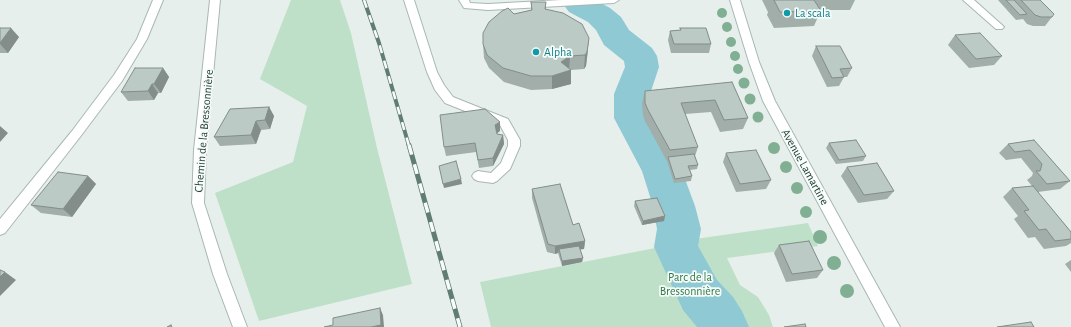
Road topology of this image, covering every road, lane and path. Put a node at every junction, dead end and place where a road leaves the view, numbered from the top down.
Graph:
1 (158, 0) edge
2 (215, 0) edge
3 (409, 0) edge
4 (464, 0) edge
5 (614, 0) edge
6 (735, 0) edge
7 (968, 0) edge
8 (599, 1) edge
9 (999, 27) dead end
10 (478, 176) dead end
11 (0, 229) edge
12 (240, 327) edge
13 (893, 327) edge

1 - 11 street
2 - 12 street, Chemin de la Bressonnière
3 - 10 street
4 - 8 street
5 - 8 street
6 - 13 street, Avenue Lamartine
7 - 9 street

